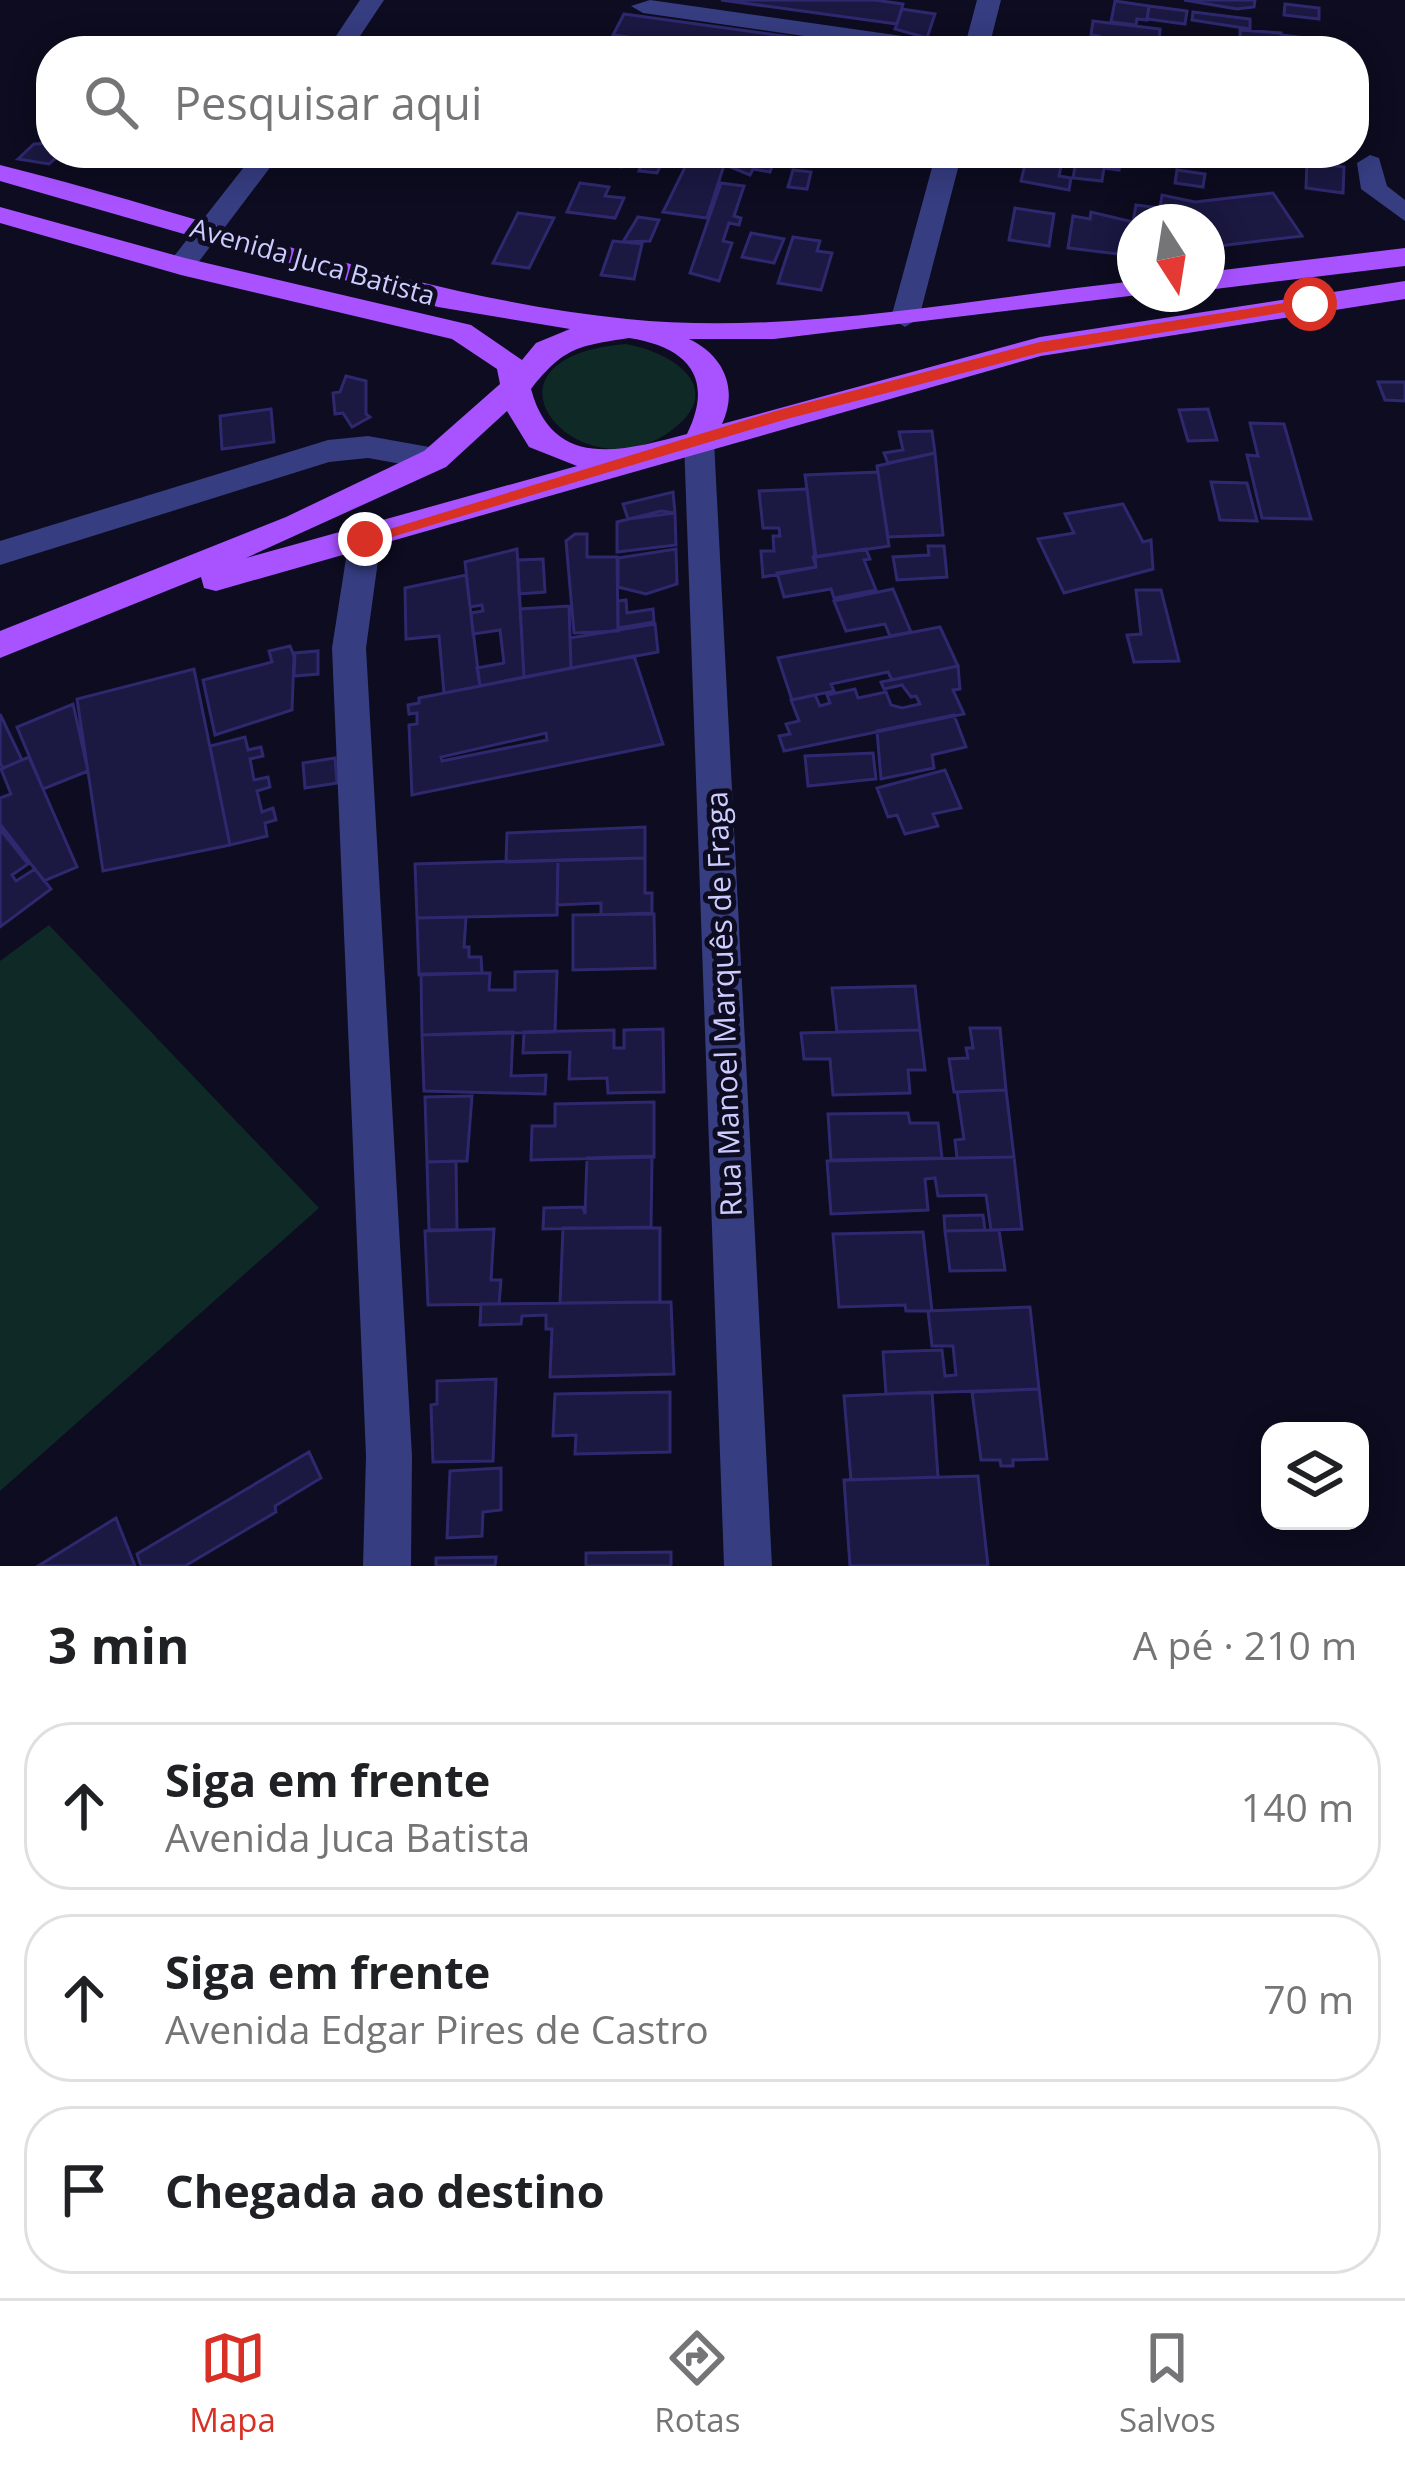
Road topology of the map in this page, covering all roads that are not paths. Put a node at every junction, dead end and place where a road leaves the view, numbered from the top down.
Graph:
1 (372, 0) edge
2 (989, 0) edge
3 (643, 6) dead end
4 (348, 36) edge
5 (854, 36) edge
6 (980, 36) edge
7 (1370, 163) dead end
8 (257, 168) edge
9 (945, 168) edge
10 (0, 173) edge
11 (1405, 214) edge
12 (0, 215) edge
13 (210, 231) junction
14 (1405, 257) edge
15 (181, 266) junction
16 (1225, 279) edge
17 (1405, 290) edge
18 (1117, 292) edge
19 (905, 318) junction
20 (629, 329) junction
21 (518, 385) junction
22 (699, 442) junction
23 (653, 456) junction
24 (435, 459) junction
25 (365, 539) junction
26 (0, 553) edge
27 (74, 618) junction
28 (0, 645) edge
29 (387, 1566) edge
30 (748, 1566) edge

1 - 4 street
2 - 6 street
3 - 5 street
7 - 11 street
8 - 13 street
9 - 19 street
10 - 13 main road, Avenida Juca Batista
12 - 15 main road, Avenida Juca Batista
13 - 15 street
13 - 20 main road, Avenida Juca Batista
14 - 16 main road
15 - 21 main road, Avenida Juca Batista
17 - 22 main road
18 - 19 main road, Avenida Juca Batista
19 - 20 main road, Avenida Juca Batista
20 - 21 main road
20 - 22 main road, Avenida Juca Batista
21 - 23 main road
21 - 24 main road
22 - 23 main road
22 - 30 street, Rua Manoel Marquês de Fraga
23 - 25 main road
24 - 26 street
24 - 27 main road
25 - 27 main road
25 - 29 street
27 - 28 main road

